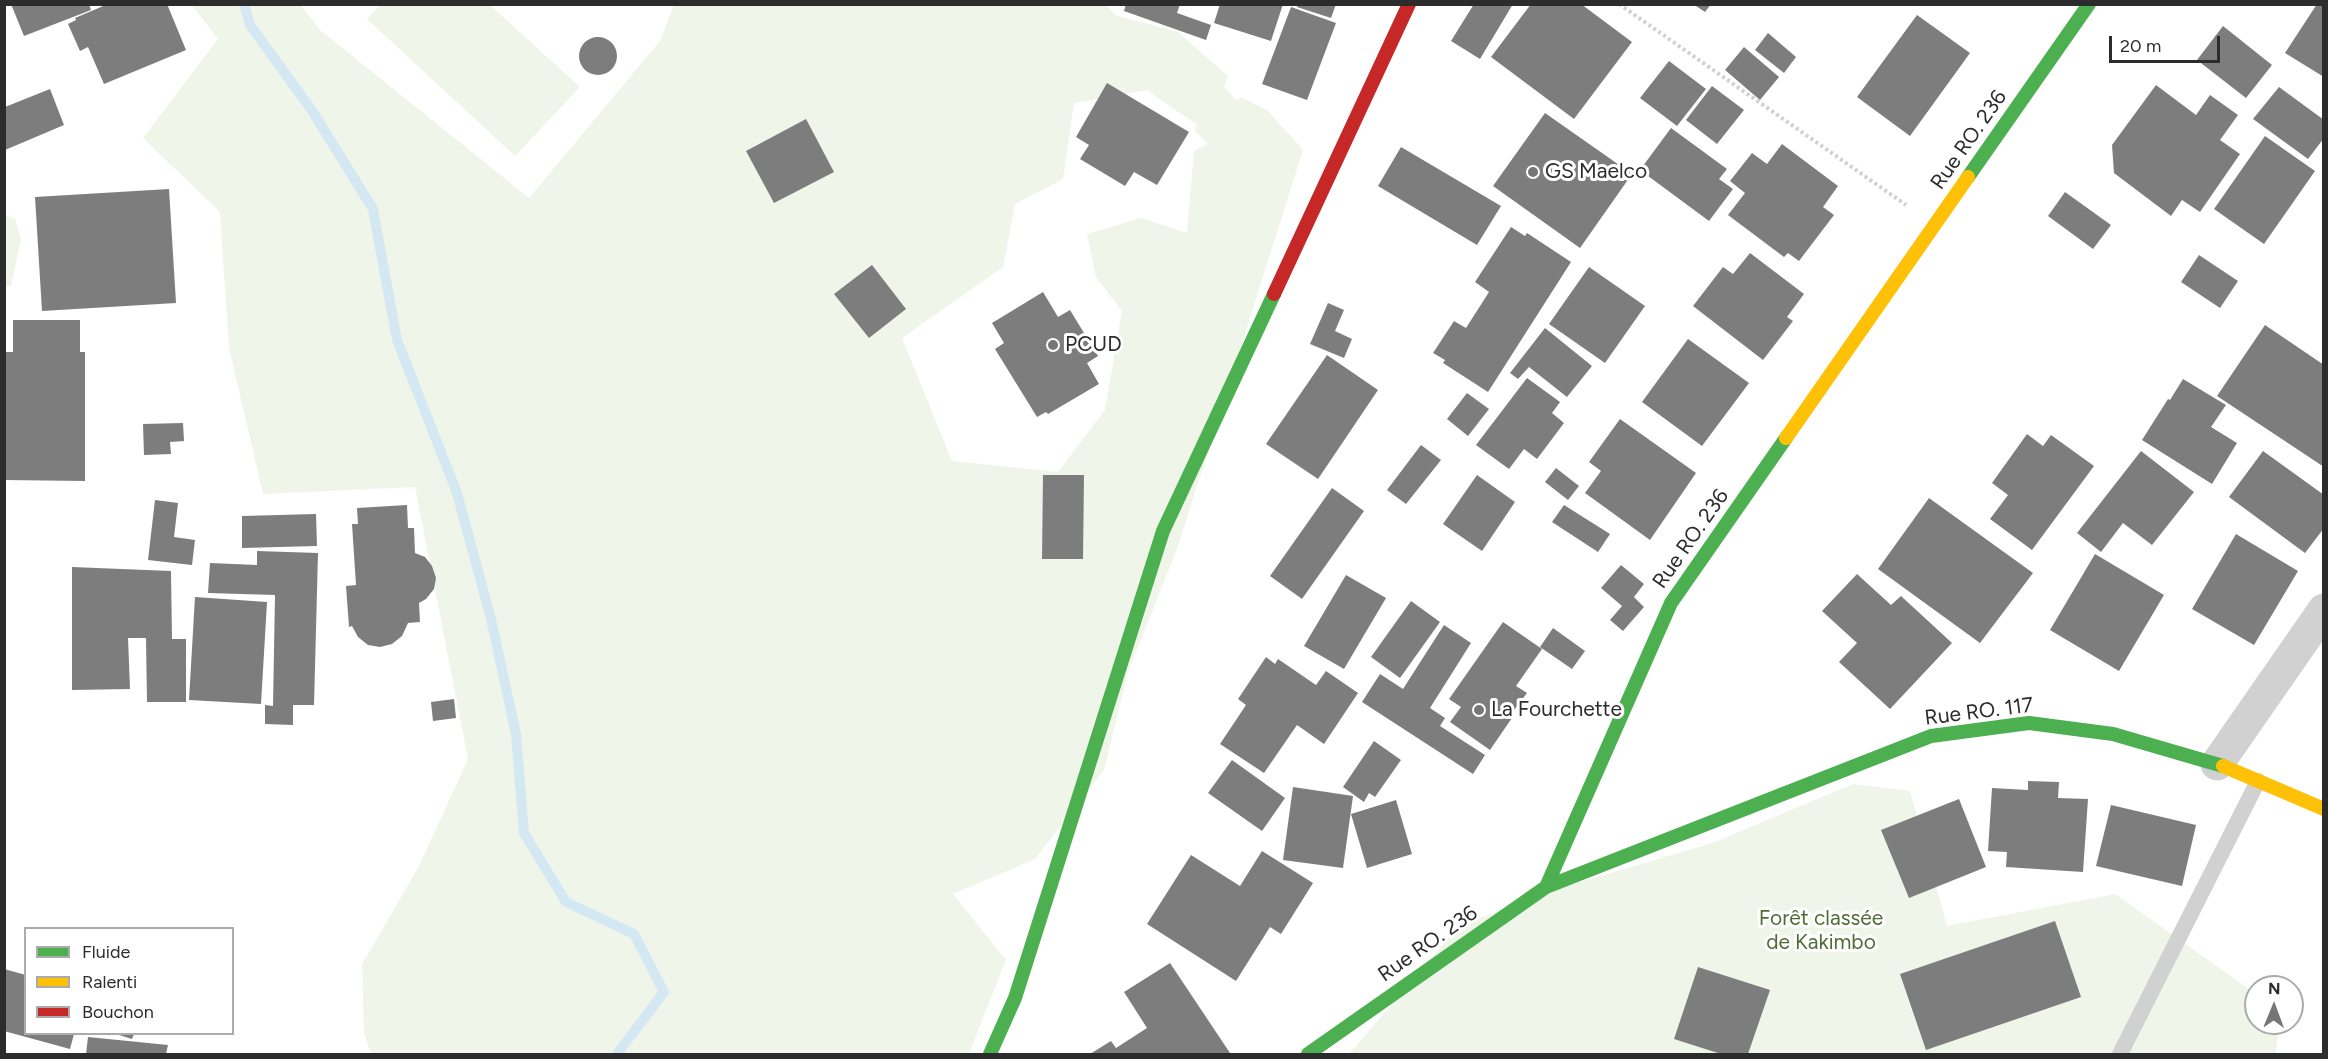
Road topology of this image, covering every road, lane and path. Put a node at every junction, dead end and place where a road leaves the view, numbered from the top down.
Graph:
1 (1409, 4) edge
2 (1619, 4) edge
3 (2089, 4) edge
4 (1936, 226) junction
5 (2324, 610) edge
6 (2217, 764) junction
7 (2258, 781) junction
8 (2324, 809) edge
9 (1546, 887) junction
10 (990, 1054) edge
11 (1308, 1054) edge
12 (2120, 1054) edge

1 - 10 street
2 - 4 path
3 - 4 street, Rue RO. 236
4 - 9 street, Rue RO. 236
5 - 6 street
6 - 7 street, Rue RO. 117
6 - 9 street, Rue RO. 117
7 - 8 street, Rue RO. 117
7 - 12 lane
9 - 11 street, Rue RO. 236

